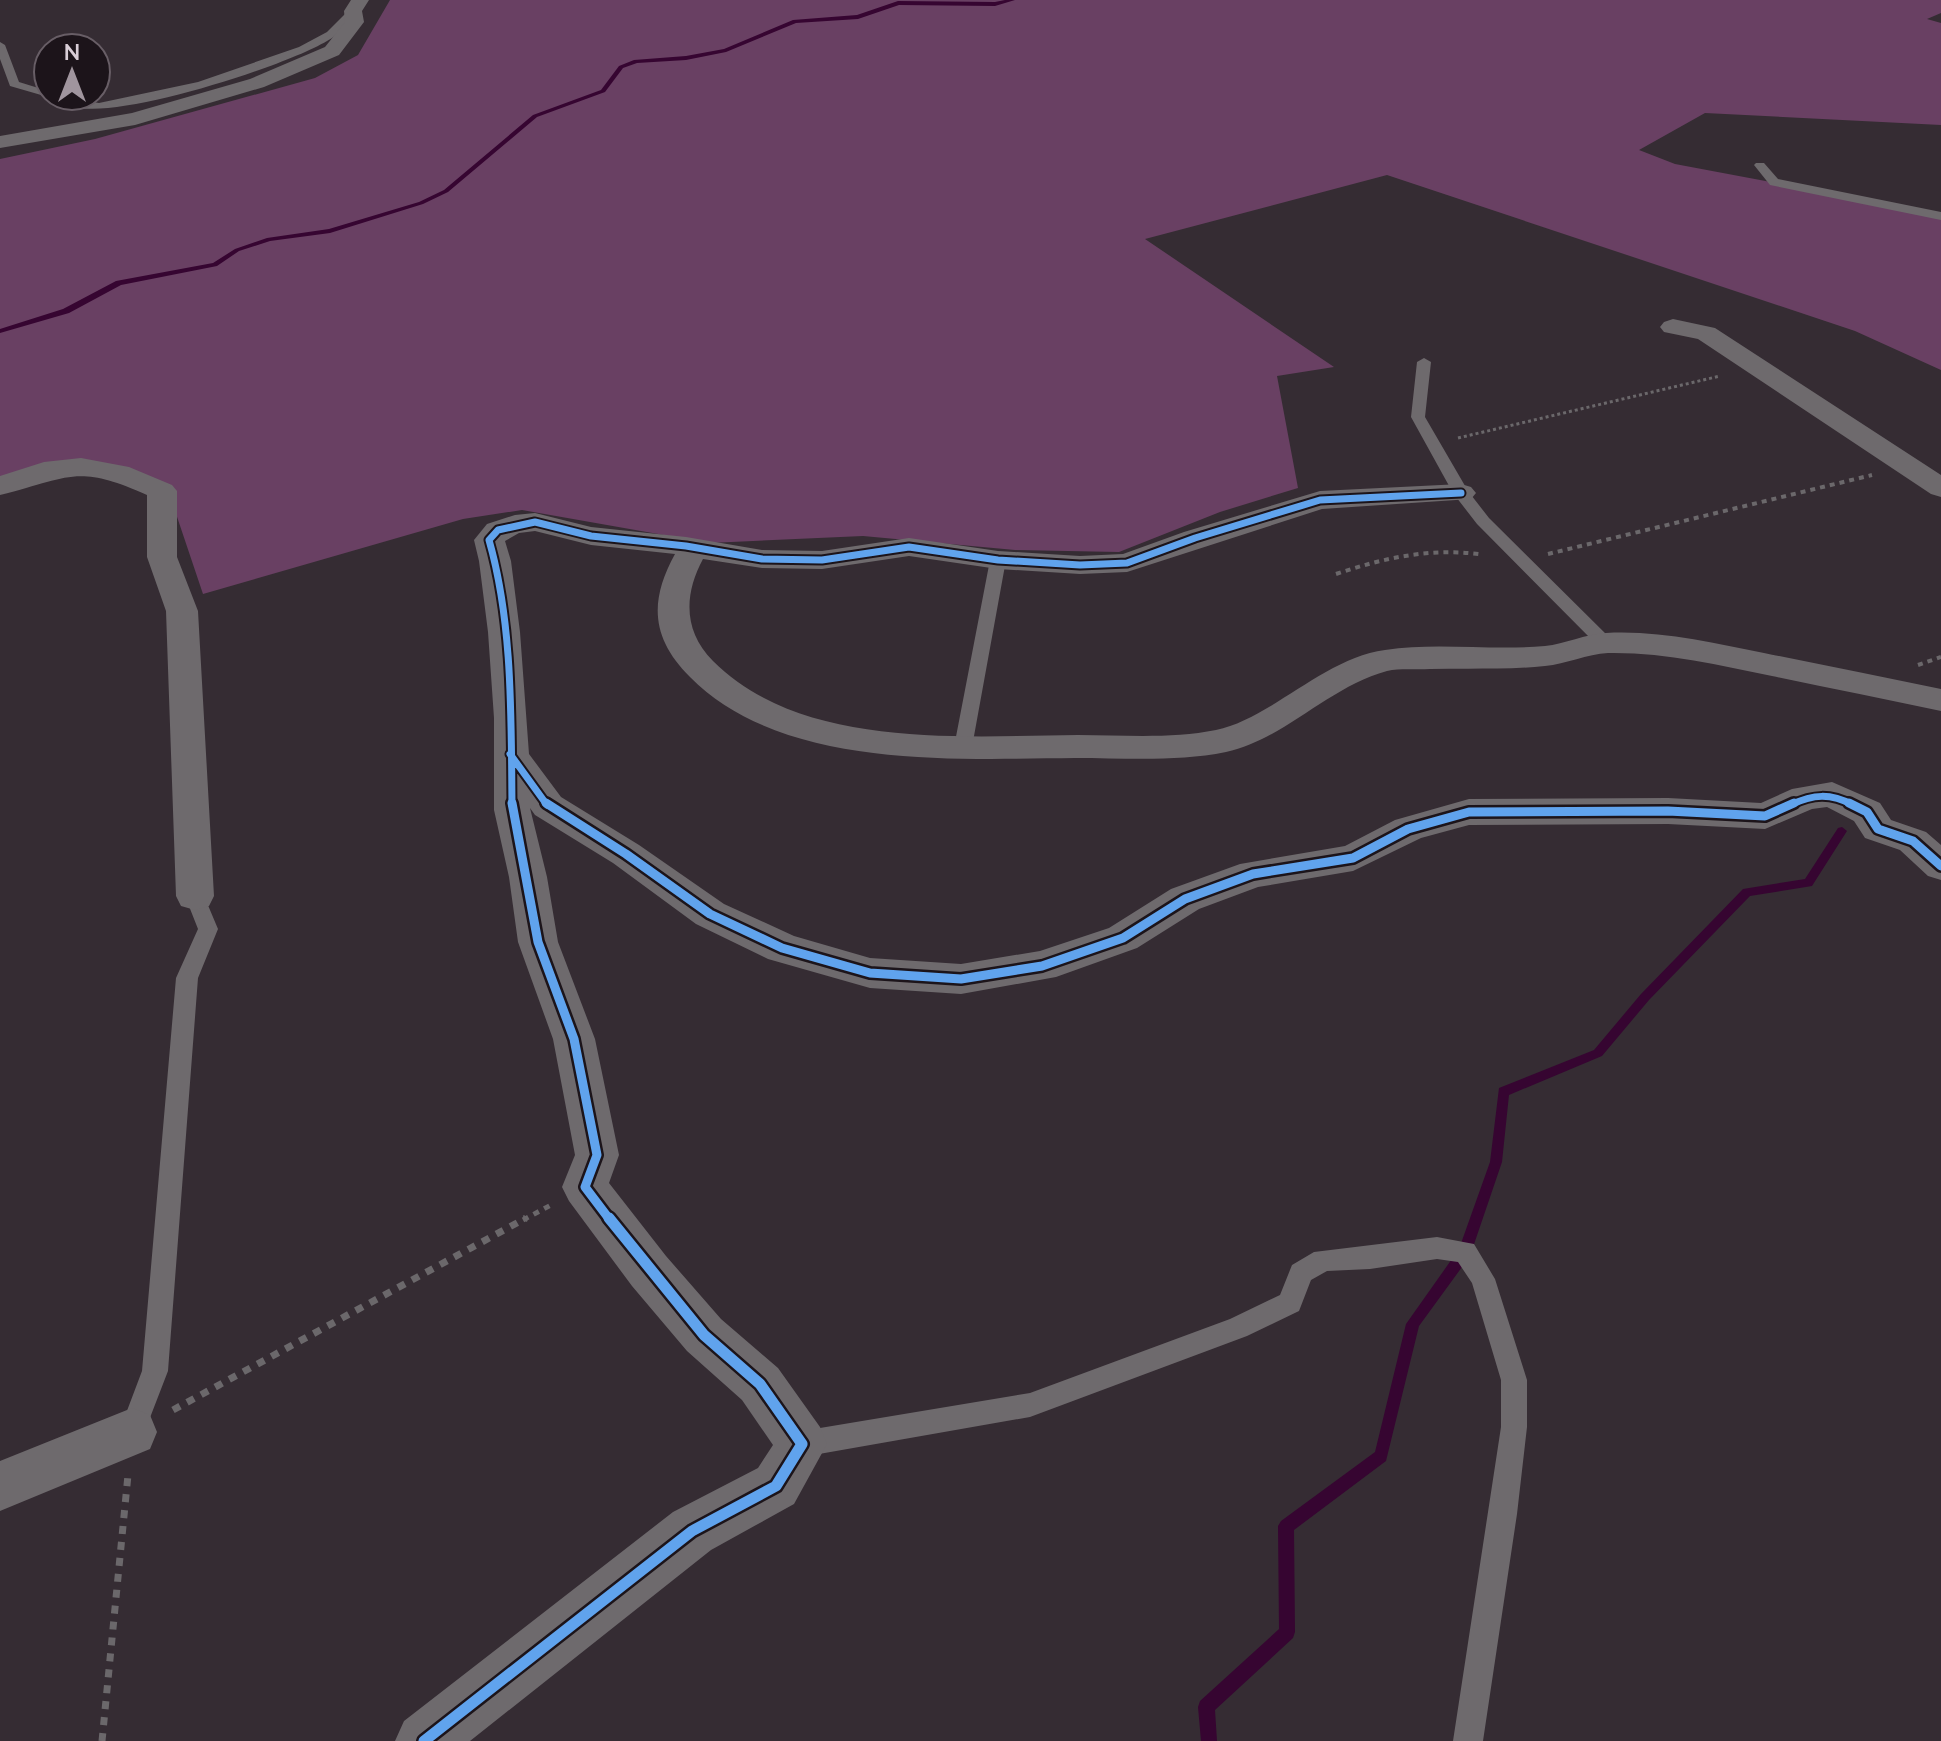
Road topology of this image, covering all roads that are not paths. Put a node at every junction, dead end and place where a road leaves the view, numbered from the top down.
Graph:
1 (356, 5) edge
2 (0, 45) edge
3 (32, 89) edge
4 (112, 103) edge
5 (0, 142) edge
6 (1760, 165) dead end
7 (1941, 216) edge
8 (1673, 327) dead end
9 (1424, 362) dead end
10 (0, 486) edge
11 (1941, 488) edge
12 (1461, 493) junction
13 (693, 548) junction
14 (998, 560) junction
15 (1605, 643) junction
16 (1939, 702) edge
17 (963, 747) junction
18 (510, 754) junction
19 (1941, 866) edge
20 (195, 896) joint
21 (132, 1432) joint
22 (802, 1444) junction
23 (0, 1486) edge
24 (424, 1741) edge
25 (1468, 1741) edge

1 - 4 lane
1 - 5 street
2 - 3 lane
6 - 7 lane
8 - 11 street
9 - 12 lane
10 - 20 street
12 - 14 street
12 - 15 lane
13 - 14 street
13 - 17 street
13 - 18 street
14 - 17 lane
15 - 16 street
15 - 17 street
18 - 19 street
18 - 22 street
20 - 21 lane
21 - 23 street
22 - 24 street
22 - 25 lane

